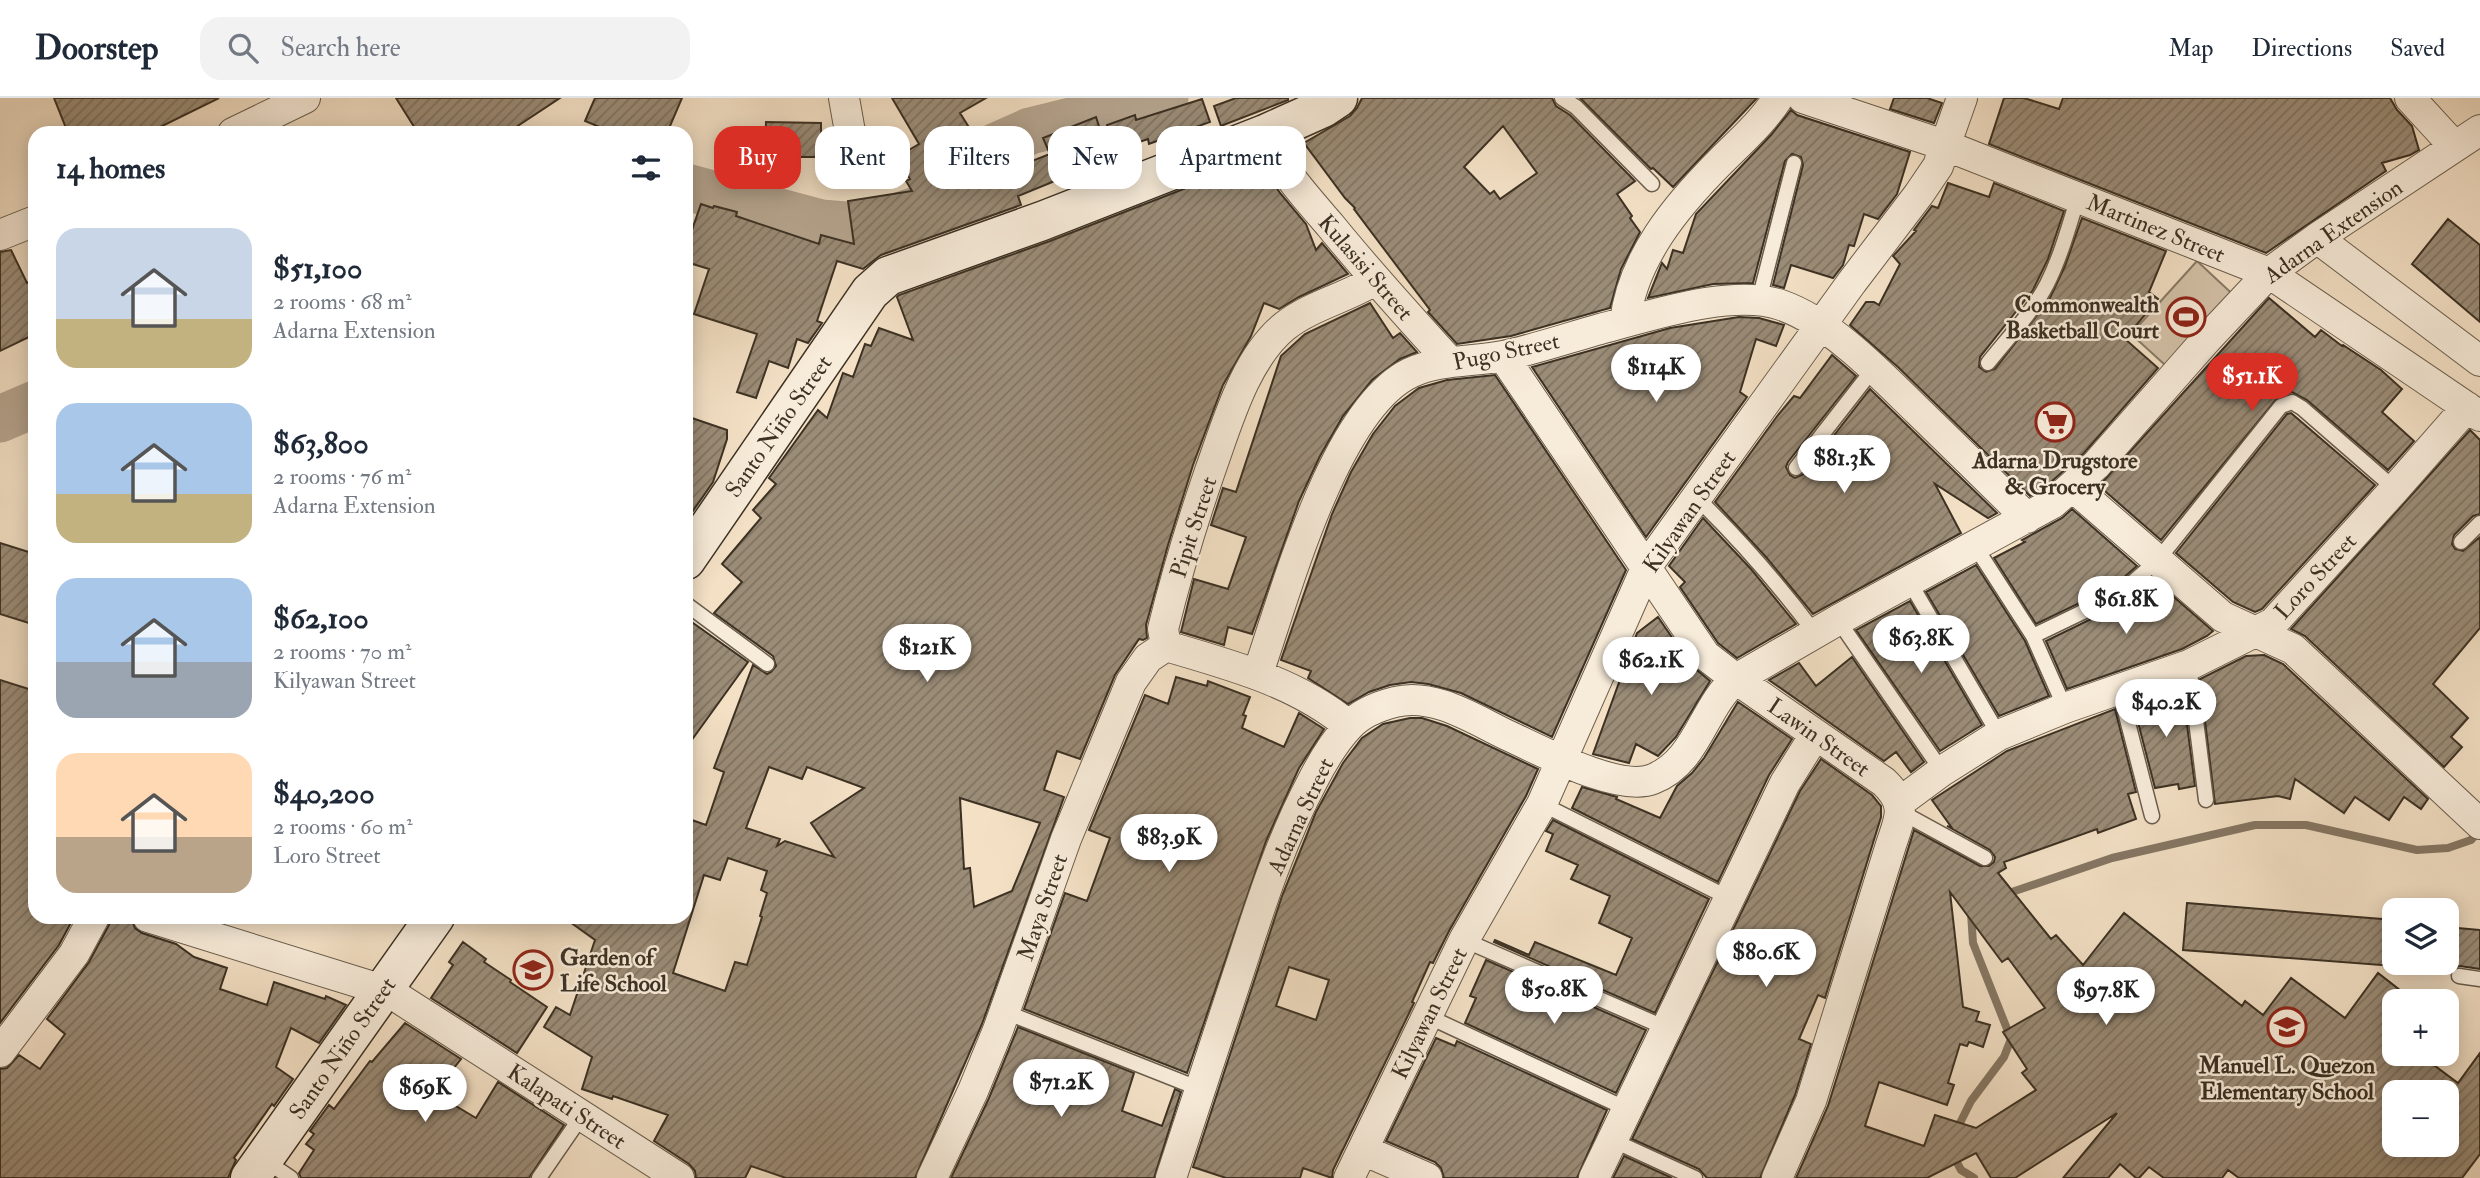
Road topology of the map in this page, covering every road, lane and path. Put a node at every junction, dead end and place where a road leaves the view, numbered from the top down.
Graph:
1 (305, 98) edge
2 (844, 98) edge
3 (1338, 98) edge
4 (1562, 98) edge
5 (1778, 98) edge
6 (1803, 98) edge
7 (1962, 98) edge
8 (2410, 98) edge
9 (247, 126) edge
10 (849, 126) edge
11 (1283, 126) edge
12 (2480, 130) edge
13 (1947, 146) junction
14 (2455, 146) junction
15 (1794, 163) dead end
16 (1156, 177) edge
17 (1652, 184) dead end
18 (1299, 189) edge
19 (2078, 197) junction
20 (28, 224) edge
21 (0, 235) edge
22 (2317, 238) junction
23 (2269, 273) junction
24 (1375, 280) junction
25 (1759, 300) junction
26 (1625, 323) junction
27 (1820, 326) junction
28 (1503, 356) junction
29 (2480, 361) edge
30 (1450, 362) junction
31 (1988, 363) dead end
32 (1874, 368) junction
33 (2473, 412) edge
34 (1796, 468) dead end
35 (2073, 487) junction
36 (2395, 489) junction
37 (1697, 498) junction
38 (2028, 518) junction
39 (2480, 523) edge
40 (2461, 542) dead end
41 (1975, 546) junction
42 (693, 550) edge
43 (2157, 561) junction
44 (1647, 566) junction
45 (1909, 581) junction
46 (693, 609) edge
47 (1826, 627) junction
48 (2255, 632) junction
49 (2033, 636) junction
50 (1167, 646) junction
51 (766, 664) dead end
52 (2189, 665) junction
53 (1258, 673) junction
54 (1736, 679) junction
55 (2119, 688) junction
56 (2065, 708) junction
57 (1349, 726) junction
58 (1815, 735) junction
59 (1999, 735) junction
60 (1562, 761) junction
61 (1942, 771) junction
62 (1649, 781) joint
63 (2206, 800) dead end
64 (1542, 804) junction
65 (1900, 807) junction
66 (2152, 816) dead end
67 (2473, 817) edge
68 (1985, 858) dead end
69 (1729, 898) junction
70 (90, 924) edge
71 (171, 924) edge
72 (430, 924) edge
73 (1464, 940) junction
74 (2459, 976) dead end
75 (2480, 979) edge
76 (383, 990) junction
77 (1005, 1012) junction
78 (1427, 1016) junction
79 (1666, 1028) junction
80 (0, 1051) edge
81 (1200, 1088) junction
82 (1627, 1109) junction
83 (581, 1116) junction
84 (1612, 1140) junction
85 (1363, 1150) junction
86 (268, 1172) edge
87 (539, 1178) edge
88 (679, 1178) edge
89 (932, 1178) edge
90 (1171, 1178) edge
91 (1349, 1178) edge
92 (1427, 1178) edge
93 (1594, 1178) edge
94 (1695, 1178) edge
95 (1777, 1178) edge

1 - 9 street
2 - 10 street
3 - 11 main road
4 - 17 lane
5 - 26 street
6 - 13 street, Martinez Street
7 - 13 street, Kilyawan Street
8 - 14 street
12 - 14 street, Adarna Extension
13 - 19 street, Martinez Street
13 - 27 street, Kilyawan Street
14 - 22 street, Adarna Extension
15 - 25 lane
16 - 42 main road, Santo Niño Street
18 - 24 street, Kulasisi Street
19 - 23 street, Martinez Street
19 - 31 lane
20 - 21 street
22 - 23 street, Adarna Extension
22 - 29 street
23 - 33 street, Martinez Street
23 - 35 street, Adarna Extension
24 - 30 street, Kulasisi Street
24 - 50 street, Pipit Street
25 - 26 street, Pugo Street
25 - 27 street, Pugo Street
26 - 28 street, Pugo Street
27 - 32 street, Pugo Street
27 - 37 street, Kilyawan Street
28 - 30 street, Pugo Street
28 - 44 street, Lawin Street
30 - 53 street, Pugo Street
32 - 34 lane
32 - 38 street, Pugo Street
33 - 36 street, Loro Street
35 - 38 street, Adarna Extension
35 - 43 street
36 - 43 lane
36 - 48 street, Loro Street
37 - 44 street, Kilyawan Street
37 - 47 lane
38 - 41 street, Adarna Extension
39 - 40 lane
41 - 45 street, Adarna Extension
41 - 49 lane
43 - 48 street
43 - 49 lane
44 - 54 street, Lawin Street
44 - 60 street, Kilyawan Street
45 - 47 street, Adarna Extension
45 - 59 lane
46 - 51 lane
47 - 54 street, Adarna Extension
47 - 61 lane
48 - 52 street, Loro Street
48 - 67 street
49 - 56 lane
50 - 53 street
50 - 77 street, Maya Street
52 - 55 street, Loro Street
52 - 63 lane
53 - 57 street
54 - 58 street, Lawin Street
54 - 62 street, Adarna Extension
55 - 56 street, Loro Street
55 - 66 lane
56 - 59 street, Loro Street
57 - 60 street, Adarna Street
57 - 81 street, Adarna Street
58 - 65 street, Lawin Street
58 - 69 street
59 - 61 street, Loro Street
60 - 62 street, Adarna Street
60 - 64 street, Kilyawan Street
61 - 65 street, Loro Street
64 - 69 lane
64 - 73 street, Kilyawan Street
65 - 68 lane
65 - 95 street
69 - 79 street
70 - 80 street
71 - 76 street, Kalapati Street
72 - 76 main road, Santo Niño Street
73 - 78 street, Kilyawan Street
73 - 79 lane
74 - 75 lane
76 - 83 street, Kalapati Street
76 - 86 main road, Santo Niño Street
77 - 81 lane
77 - 89 street, Maya Street
78 - 82 lane
78 - 85 street, Kilyawan Street
79 - 82 street
81 - 90 street, Adarna Street
82 - 84 street
83 - 87 lane
83 - 88 street, Kalapati Street
84 - 93 street
84 - 94 lane
85 - 91 street, Kilyawan Street
85 - 92 street

